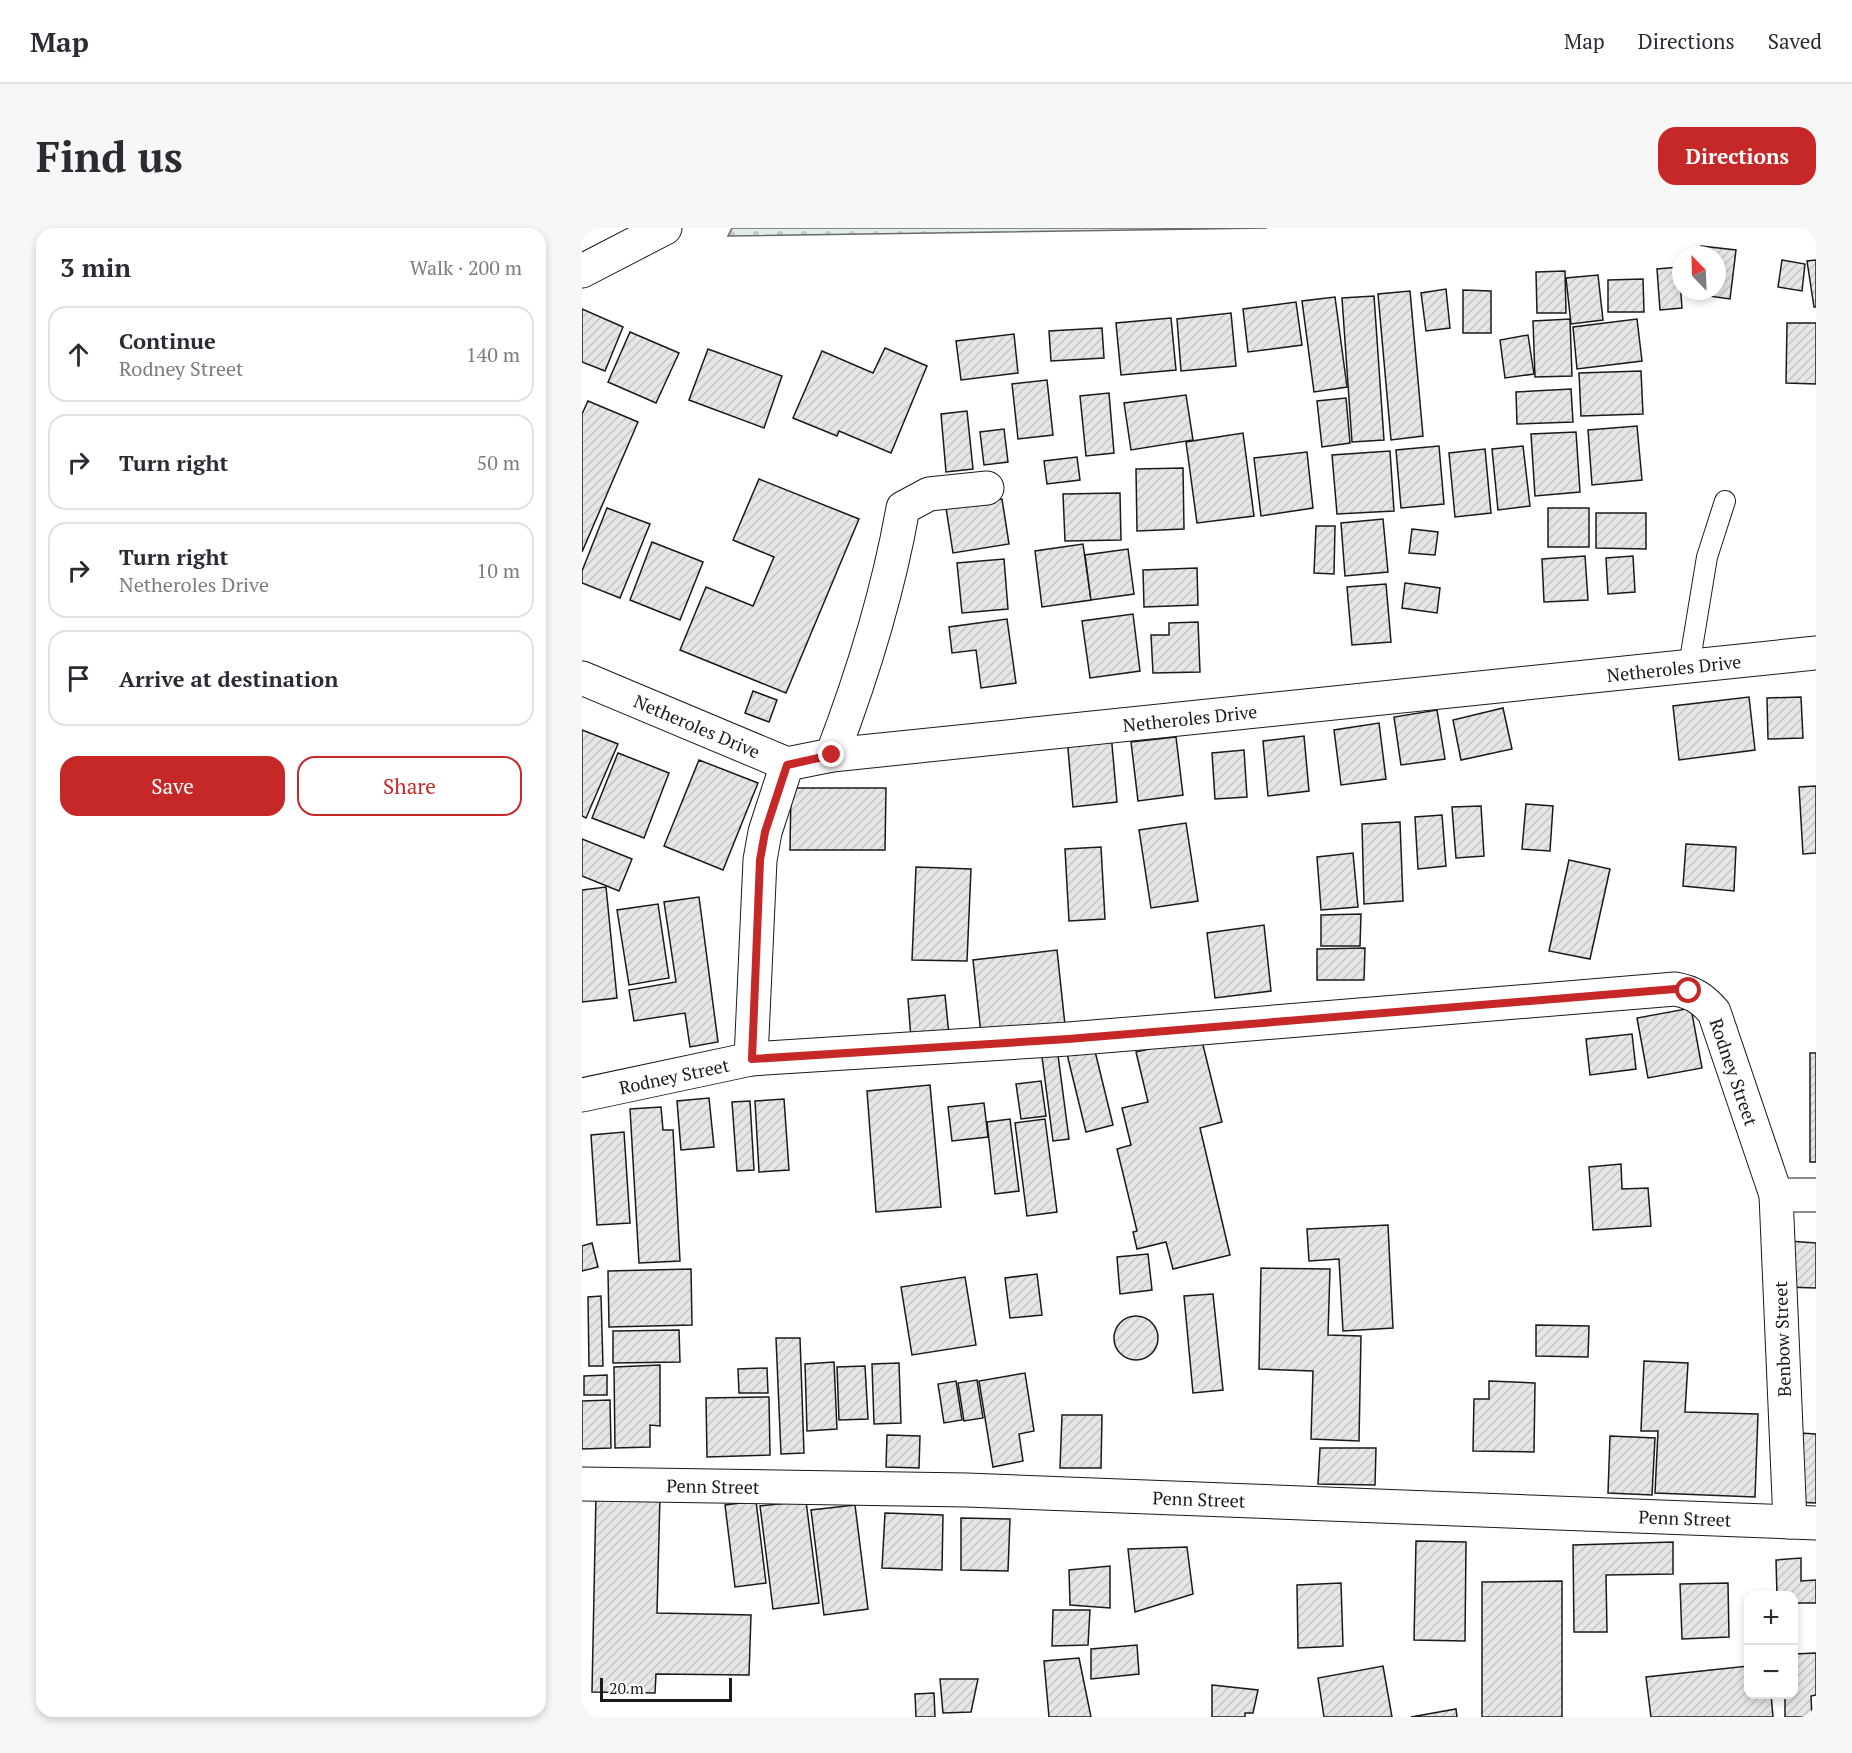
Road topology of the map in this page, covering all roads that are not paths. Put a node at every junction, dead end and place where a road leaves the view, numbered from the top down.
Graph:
1 (665, 228) edge
2 (582, 271) edge
3 (987, 488) dead end
4 (1725, 501) dead end
5 (1816, 653) edge
6 (1689, 666) junction
7 (582, 678) edge
8 (832, 755) junction
9 (787, 765) junction
10 (752, 1059) junction
11 (582, 1095) edge
12 (1776, 1195) junction
13 (1816, 1195) edge
14 (582, 1484) edge
15 (1803, 1523) edge

1 - 2 street
3 - 8 street
4 - 6 lane
5 - 6 street, Netheroles Drive
6 - 8 street, Netheroles Drive
7 - 9 street, Netheroles Drive
8 - 9 street, Netheroles Drive
9 - 10 street
10 - 11 street, Rodney Street
10 - 12 street, Rodney Street
12 - 13 street
12 - 15 street, Benbow Street
14 - 15 street, Penn Street

